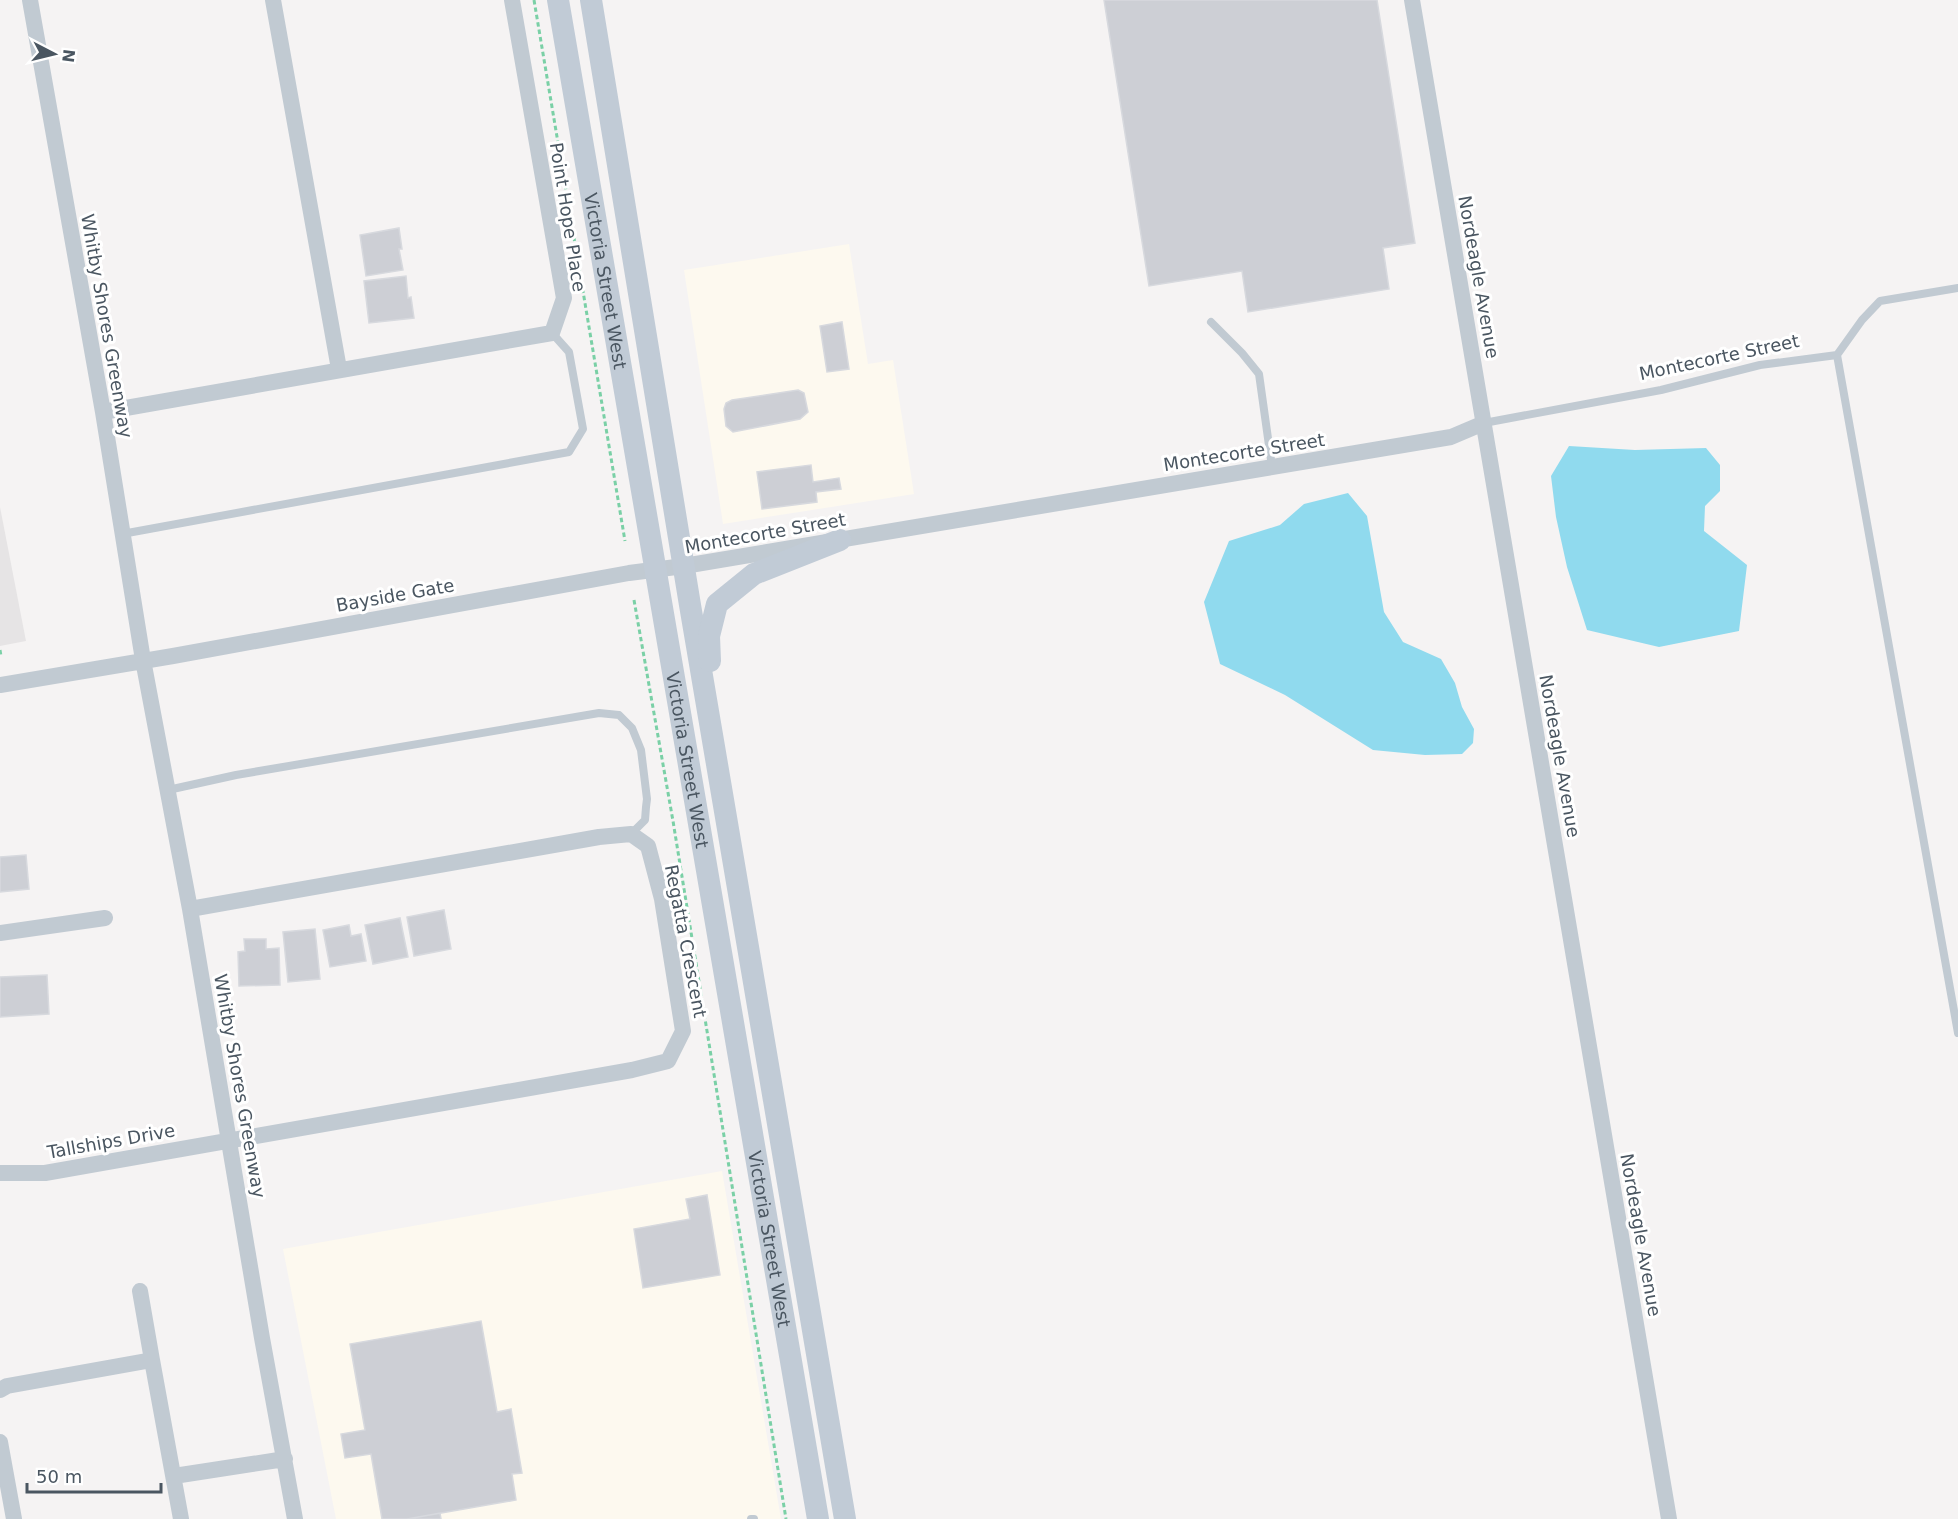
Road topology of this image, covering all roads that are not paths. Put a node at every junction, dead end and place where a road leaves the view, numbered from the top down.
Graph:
1 (30, 0) edge
2 (273, 0) edge
3 (512, 0) edge
4 (558, 0) edge
5 (591, 0) edge
6 (1412, 0) edge
7 (1958, 288) edge
8 (1211, 322) dead end
9 (552, 333) junction
10 (1837, 355) junction
11 (339, 369) junction
12 (103, 412) junction
13 (1484, 423) junction
14 (1272, 467) junction
15 (122, 534) junction
16 (840, 540) junction
17 (684, 566) junction
18 (654, 571) junction
19 (143, 660) junction
20 (0, 685) edge
21 (714, 747) junction
22 (168, 789) junction
23 (631, 834) junction
24 (190, 909) junction
25 (105, 918) dead end
26 (0, 933) edge
27 (1958, 1033) edge
28 (229, 1141) junction
29 (0, 1173) edge
30 (141, 1291) dead end
31 (152, 1360) junction
32 (0, 1390) edge
33 (0, 1442) edge
34 (285, 1459) junction
35 (174, 1476) junction
36 (14, 1519) edge
37 (181, 1519) edge
38 (295, 1519) edge
39 (818, 1519) edge
40 (845, 1519) edge
41 (1669, 1519) edge

1 - 12 street, Whitby Shores Greenway
2 - 11 street
3 - 9 street, Point Hope Place
4 - 18 main road, Victoria Street West
5 - 17 main road, Victoria Street West
6 - 13 street, Nordeagle Avenue
7 - 10 lane
8 - 14 lane
9 - 11 street
9 - 15 lane
10 - 13 lane, Montecorte Street
10 - 27 lane
11 - 12 street
12 - 15 street, Whitby Shores Greenway
13 - 14 street, Montecorte Street
13 - 41 street, Nordeagle Avenue
14 - 16 street, Montecorte Street
15 - 19 street, Whitby Shores Greenway
16 - 17 street, Montecorte Street
16 - 21 main road
17 - 18 street, Montecorte Street
17 - 21 main road, Victoria Street West
18 - 19 street, Bayside Gate
18 - 39 main road, Victoria Street West
19 - 20 street
19 - 22 street, Whitby Shores Greenway
21 - 40 main road, Victoria Street West
22 - 23 lane
22 - 24 street, Whitby Shores Greenway
23 - 24 street
23 - 28 street, Regatta Crescent
24 - 28 street, Whitby Shores Greenway
25 - 26 street
28 - 29 street, Tallships Drive
28 - 34 street, Whitby Shores Greenway
30 - 31 street
31 - 32 street
31 - 35 street
33 - 36 street
34 - 35 street
34 - 38 street, Whitby Shores Greenway
35 - 37 street

